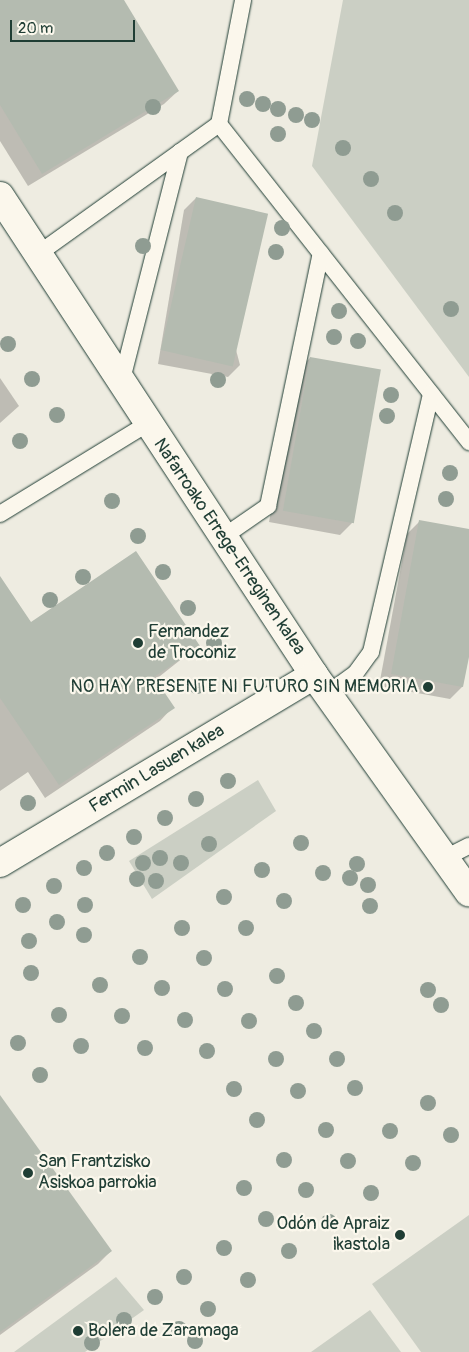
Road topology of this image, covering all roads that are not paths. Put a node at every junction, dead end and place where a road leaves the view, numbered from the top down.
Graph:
1 (243, 0) edge
2 (219, 124) junction
3 (180, 152) junction
4 (0, 196) edge
5 (321, 253) junction
6 (38, 254) junction
7 (121, 384) junction
8 (431, 394) junction
9 (147, 424) junction
10 (469, 442) edge
11 (0, 514) edge
12 (222, 537) junction
13 (320, 684) junction
14 (469, 846) edge
15 (445, 858) junction
16 (0, 863) edge
17 (468, 890) edge

1 - 2 lane
2 - 3 lane
2 - 5 lane
3 - 6 lane
3 - 7 lane
4 - 6 street, Nafarroako Errege-Erreginen kalea
5 - 8 lane
5 - 12 lane
6 - 7 street, Nafarroako Errege-Erreginen kalea
7 - 9 street, Nafarroako Errege-Erreginen kalea
8 - 10 lane
8 - 13 lane
9 - 11 lane
9 - 12 street, Nafarroako Errege-Erreginen kalea
12 - 13 street, Nafarroako Errege-Erreginen kalea
13 - 15 street, Nafarroako Errege-Erreginen kalea
13 - 16 street, Fermin Lasuen kalea
14 - 15 lane
15 - 17 street, Nafarroako Errege-Erreginen kalea

